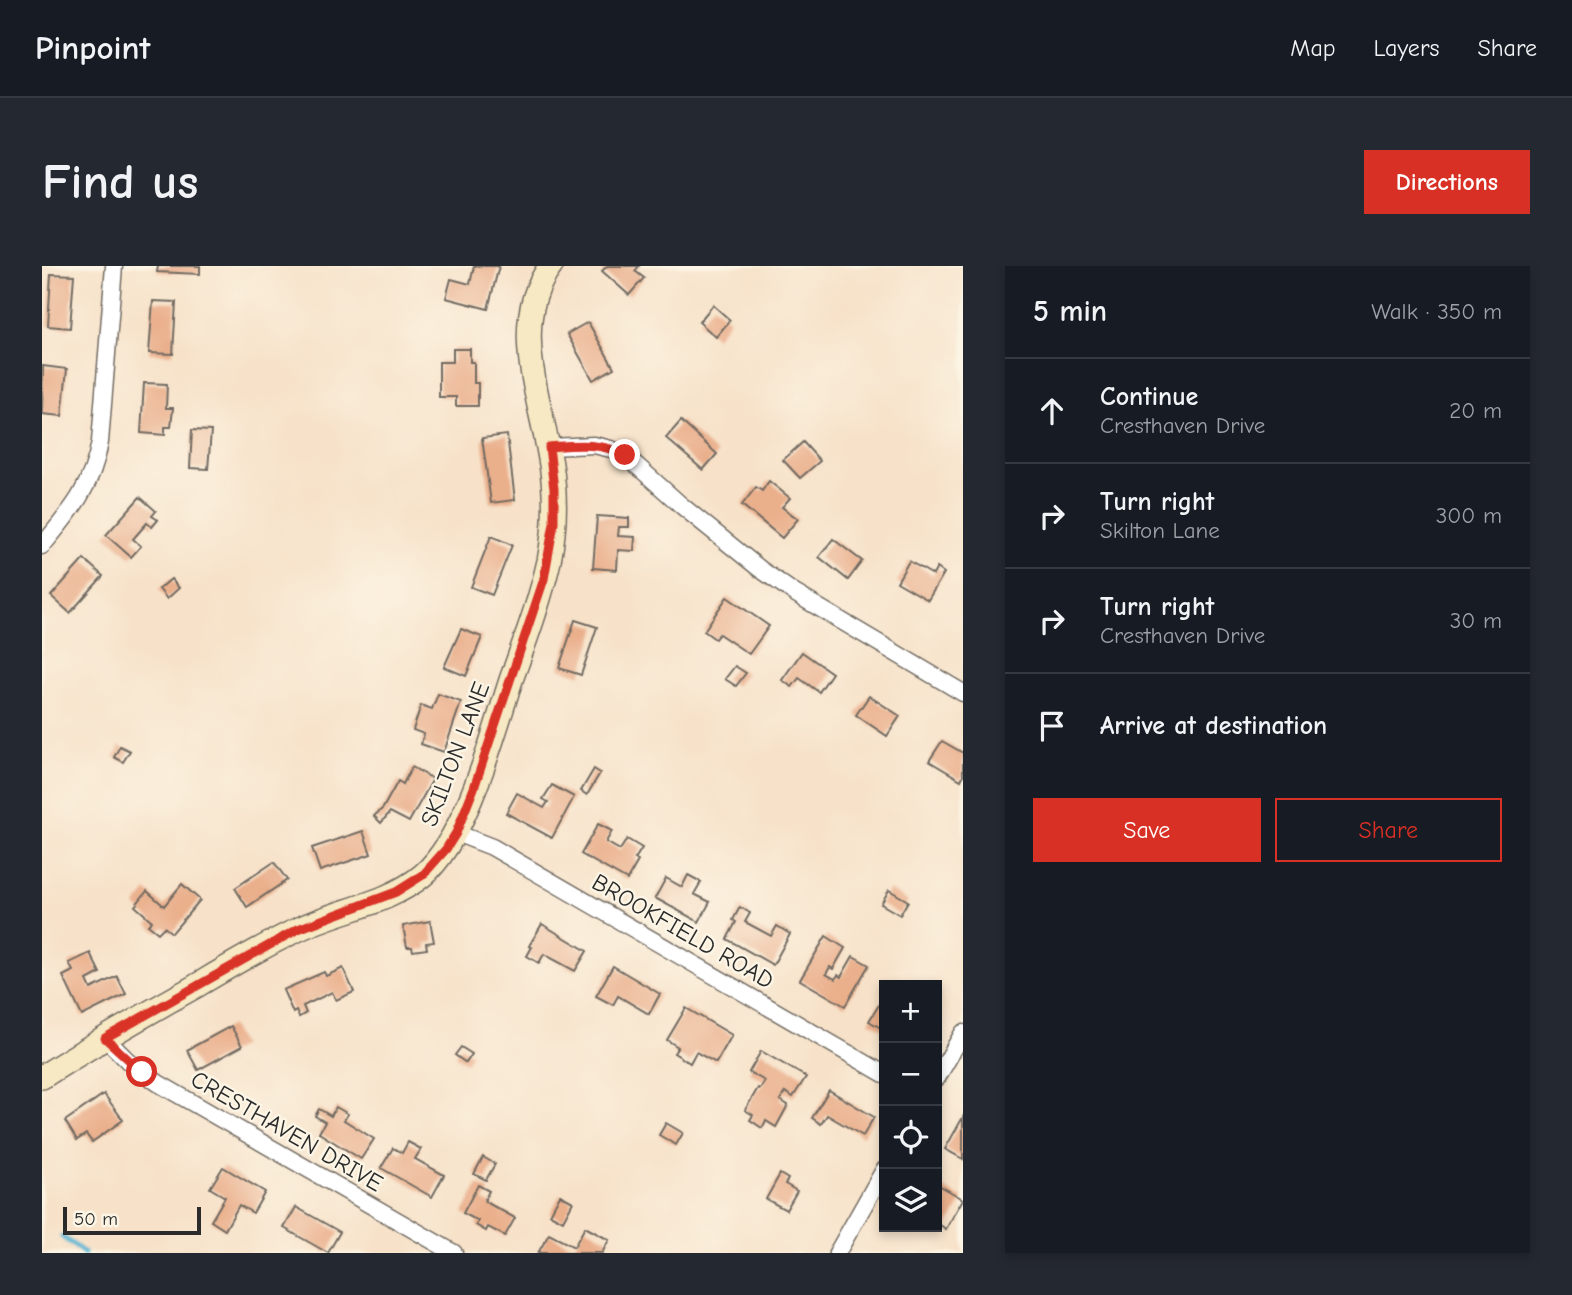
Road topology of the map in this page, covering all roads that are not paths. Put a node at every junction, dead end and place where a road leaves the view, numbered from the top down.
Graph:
1 (114, 266) edge
2 (551, 266) edge
3 (549, 447) junction
4 (42, 546) edge
5 (963, 693) edge
6 (456, 833) junction
7 (963, 1033) edge
8 (105, 1038) junction
9 (942, 1069) edge
10 (879, 1071) edge
11 (42, 1077) edge
12 (879, 1179) edge
13 (454, 1253) edge
14 (837, 1253) edge

1 - 4 street
2 - 3 street, SKILTON LANE
3 - 5 street
3 - 6 street, SKILTON LANE
6 - 8 street, SKILTON LANE
6 - 10 street, BROOKFIELD ROAD
7 - 9 street
8 - 11 street, SKILTON LANE
8 - 13 street, CRESTHAVEN DRIVE
12 - 14 street

